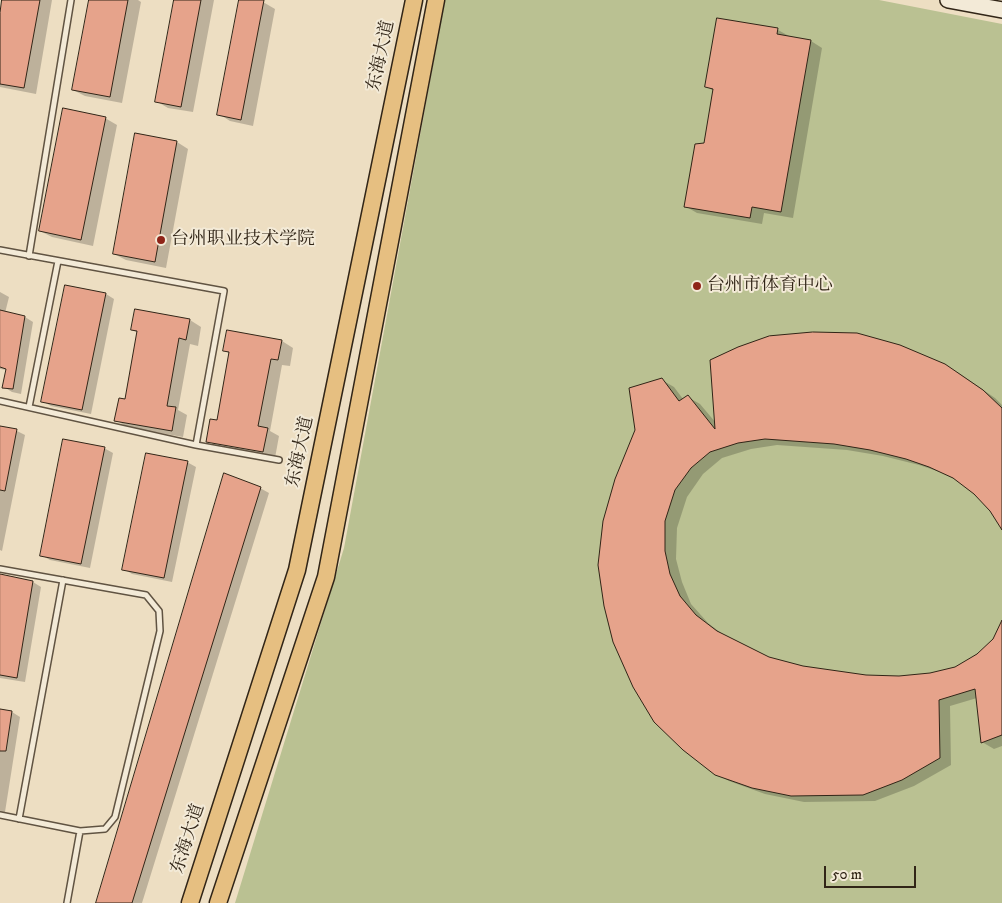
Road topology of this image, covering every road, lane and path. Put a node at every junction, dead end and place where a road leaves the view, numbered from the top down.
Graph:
1 (71, 0) edge
2 (414, 0) edge
3 (436, 0) edge
4 (948, 0) edge
5 (1002, 10) edge
6 (0, 250) edge
7 (29, 256) junction
8 (58, 261) junction
9 (0, 401) edge
10 (29, 407) junction
11 (196, 445) junction
12 (280, 460) dead end
13 (0, 569) edge
14 (63, 580) junction
15 (0, 815) edge
16 (19, 819) junction
17 (80, 832) junction
18 (67, 903) edge
19 (190, 903) edge
20 (218, 903) edge

1 - 7 lane
2 - 19 main road, 东海大道
3 - 20 main road
4 - 5 main road
6 - 7 lane
7 - 8 lane
8 - 10 lane
8 - 11 lane
9 - 10 lane
10 - 11 lane
11 - 12 lane
13 - 14 lane
14 - 16 lane
14 - 17 lane
15 - 16 lane
16 - 17 lane
17 - 18 lane

